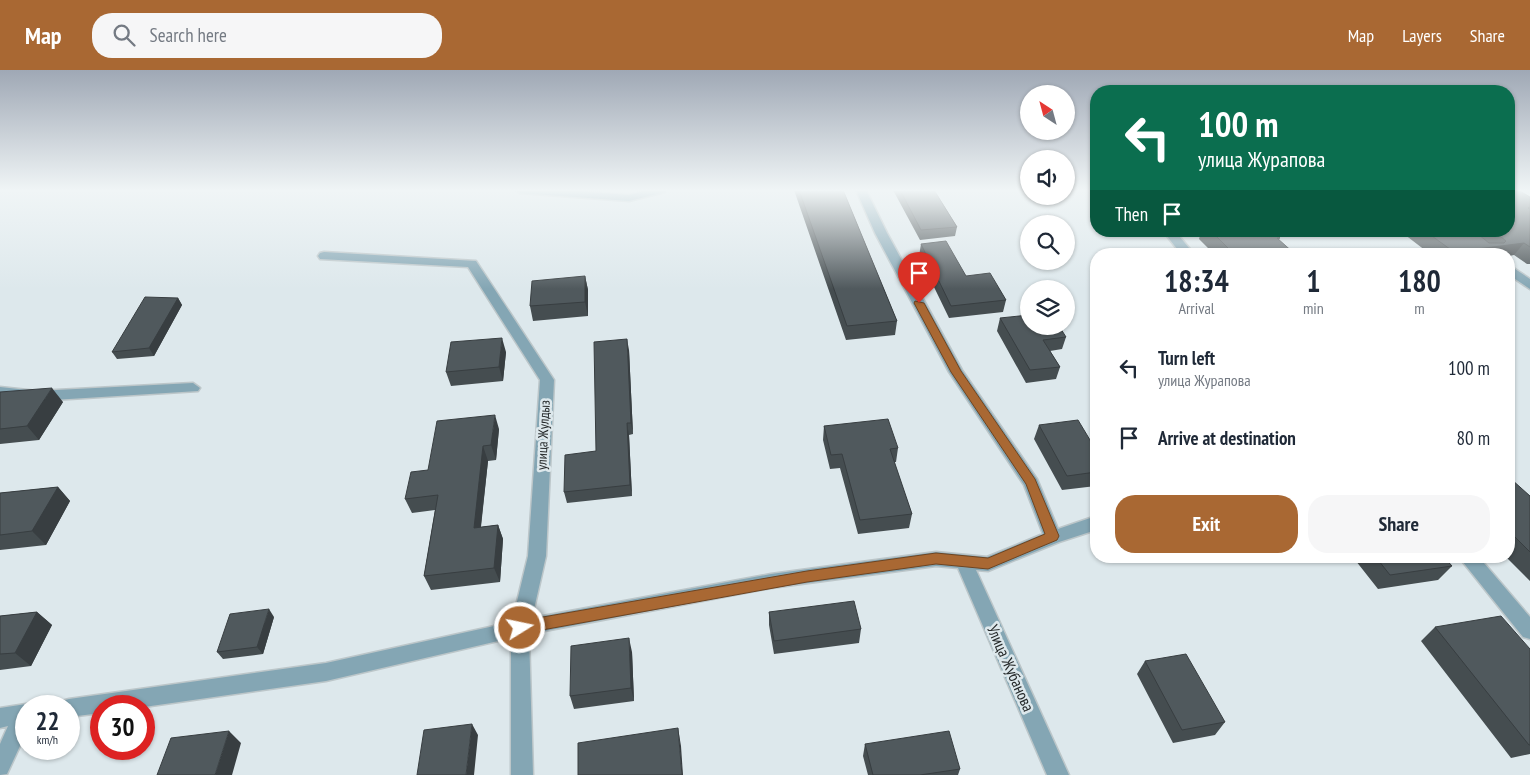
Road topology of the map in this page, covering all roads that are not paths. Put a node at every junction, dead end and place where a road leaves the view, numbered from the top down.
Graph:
1 (876, 223) edge
2 (1174, 237) edge
3 (1183, 248) edge
4 (324, 256) dead end
5 (1515, 274) edge
6 (1530, 285) edge
7 (193, 388) dead end
8 (0, 392) edge
9 (1090, 525) edge
10 (1053, 536) junction
11 (964, 562) junction
12 (1473, 563) edge
13 (520, 628) junction
14 (1530, 632) edge
15 (80, 706) edge
16 (15, 716) edge
17 (0, 718) edge
18 (15, 735) edge
19 (0, 767) edge
20 (522, 775) edge
21 (1058, 775) edge

1 - 10 street
2 - 3 street
4 - 13 street, улица Жулдыз
5 - 6 street
7 - 8 street
9 - 10 street
10 - 11 street
11 - 13 street
11 - 21 street, Улица Жубанова
12 - 14 street
13 - 15 street
13 - 20 street, улица Жулдыз
16 - 17 street
18 - 19 street

